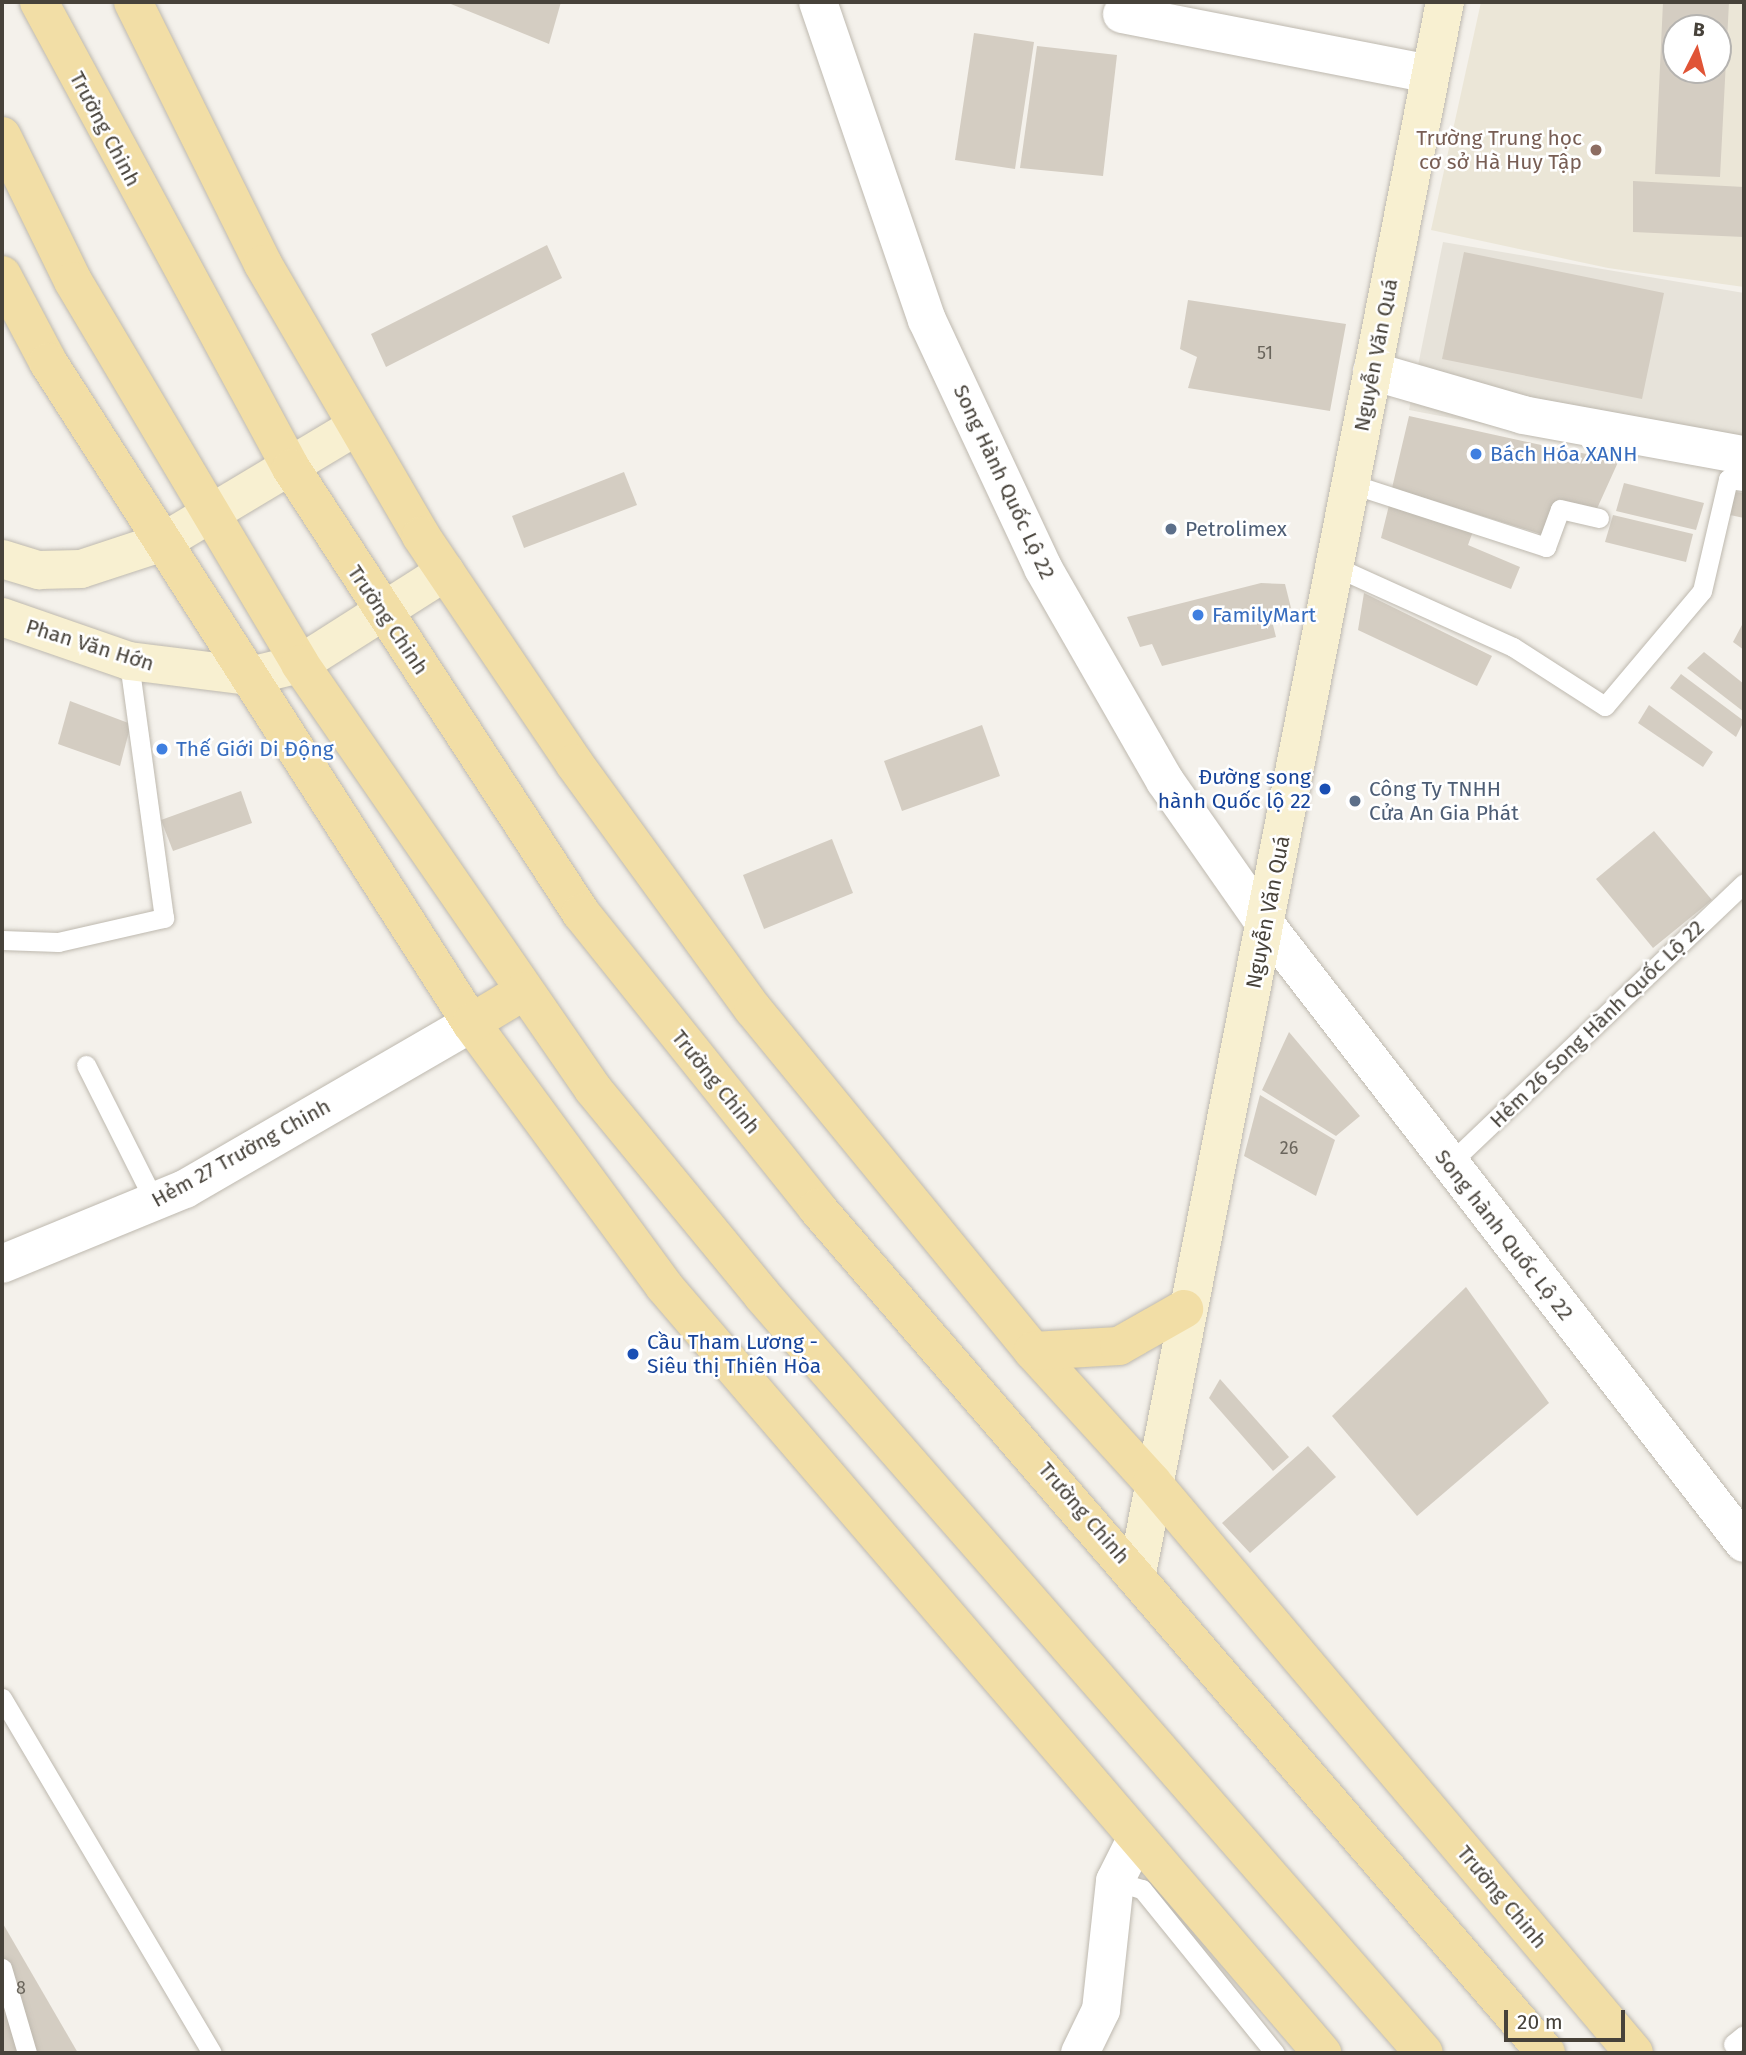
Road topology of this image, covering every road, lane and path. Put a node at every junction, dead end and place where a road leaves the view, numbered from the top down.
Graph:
1 (39, 2) edge
2 (133, 2) edge
3 (817, 2) edge
4 (1445, 2) edge
5 (1122, 14) dead end
6 (1430, 74) junction
7 (2, 136) edge
8 (2, 275) edge
9 (1372, 371) junction
10 (355, 427) junction
11 (1744, 455) edge
12 (291, 468) junction
13 (1744, 481) edge
14 (1352, 484) junction
15 (210, 518) junction
16 (1599, 518) dead end
17 (163, 542) junction
18 (2, 559) edge
19 (1336, 568) junction
20 (445, 572) junction
21 (381, 613) junction
22 (2, 617) edge
23 (129, 660) junction
24 (300, 664) junction
25 (250, 676) junction
26 (1744, 883) edge
27 (1266, 925) junction
28 (2, 940) edge
29 (524, 990) junction
30 (471, 1023) junction
31 (86, 1065) dead end
32 (1449, 1164) junction
33 (155, 1202) junction
34 (2, 1264) edge
35 (1184, 1309) junction
36 (1033, 1351) junction
37 (1152, 1482) junction
38 (1744, 1543) edge
39 (1137, 1573) junction
40 (2, 1698) edge
41 (1135, 1841) junction
42 (1115, 1881) junction
43 (2, 1968) edge
44 (27, 2053) edge
45 (212, 2053) edge
46 (1080, 2053) edge
47 (1275, 2053) edge
48 (1322, 2053) edge
49 (1424, 2053) edge
50 (1546, 2053) edge
51 (1634, 2053) edge

1 - 12 main road, Trường Chinh
2 - 10 main road, Trường Chinh
3 - 27 street, Song Hành Quốc Lộ 22
4 - 6 main road, Nguyễn Văn Quá
5 - 6 street
6 - 9 main road, Nguyễn Văn Quá
7 - 15 main road
8 - 17 main road
9 - 11 street
9 - 14 main road, Nguyễn Văn Quá
10 - 12 main road
10 - 20 main road, Trường Chinh
12 - 15 main road
12 - 21 main road, Trường Chinh
13 - 19 lane
14 - 16 lane
14 - 19 main road, Nguyễn Văn Quá
15 - 17 main road
15 - 24 main road
17 - 18 main road
17 - 25 main road
19 - 27 main road, Nguyễn Văn Quá
20 - 21 main road, Phan Văn Hớn
20 - 36 main road, Trường Chinh
21 - 24 main road, Phan Văn Hớn
21 - 39 main road, Trường Chinh
22 - 23 main road, Phan Văn Hớn
23 - 25 main road, Phan Văn Hớn
23 - 28 lane
24 - 25 main road, Phan Văn Hớn
24 - 29 main road
25 - 30 main road
26 - 32 lane, Hẻm 26 Song Hành Quốc Lộ 22
27 - 32 street, Song hành Quốc Lộ 22
27 - 35 main road, Nguyễn Văn Quá
29 - 30 main road
29 - 49 main road
30 - 33 street, Hẻm 27 Trường Chinh
30 - 41 main road
31 - 33 lane
32 - 38 street, Song hành Quốc Lộ 22
33 - 34 street, Hẻm 27 Trường Chinh
35 - 36 main road
35 - 37 main road, Nguyễn Văn Quá
36 - 37 main road, Trường Chinh
37 - 39 main road, Nguyễn Văn Quá
37 - 51 main road, Trường Chinh
39 - 50 main road, Trường Chinh
40 - 45 lane
41 - 42 street
41 - 48 main road
42 - 46 street
42 - 47 lane
43 - 44 lane

